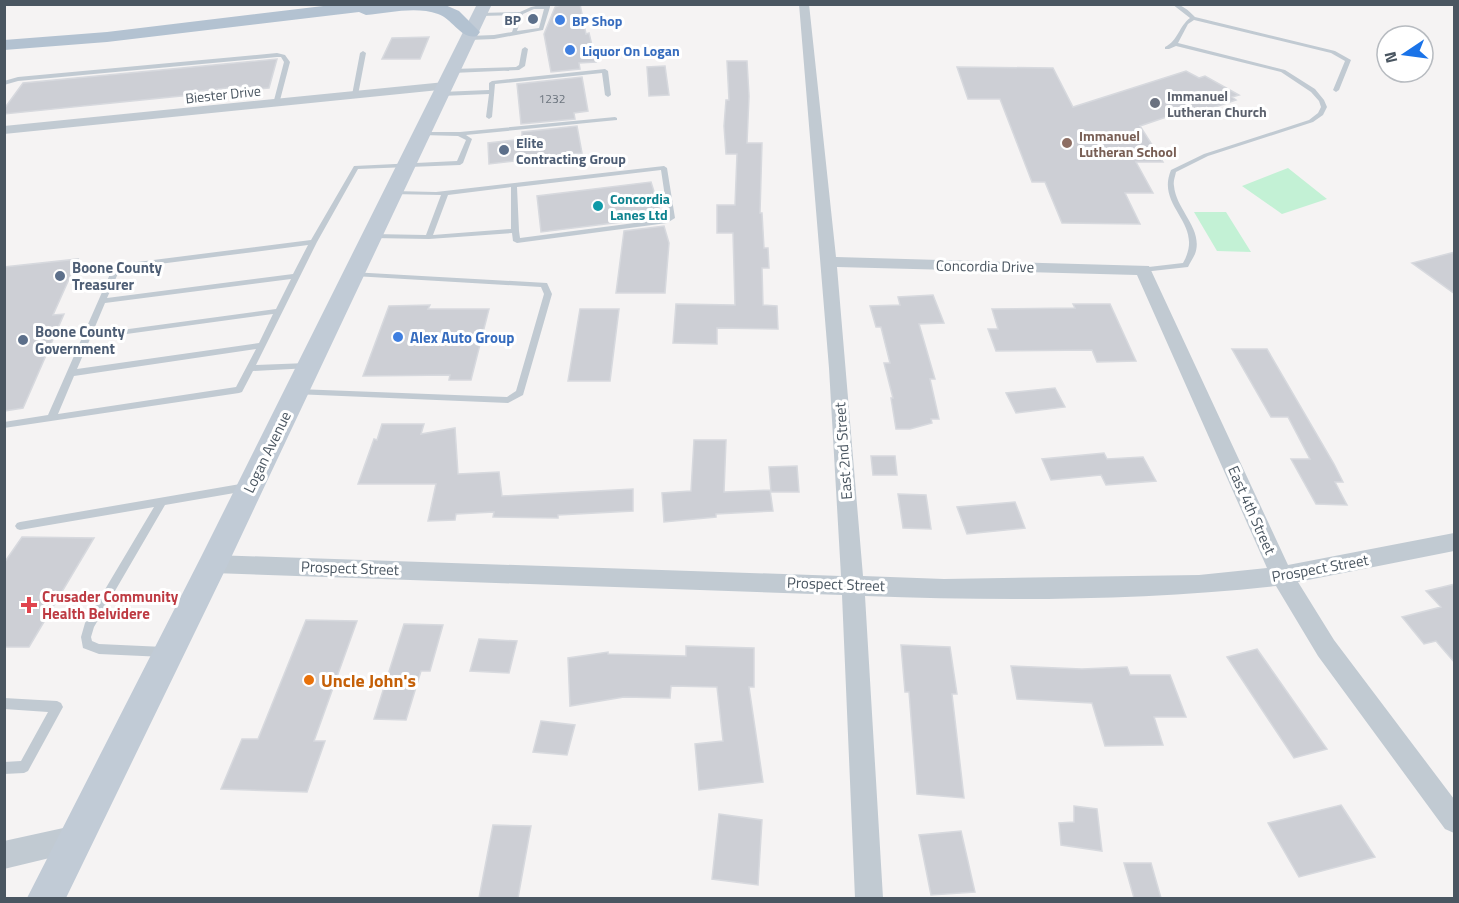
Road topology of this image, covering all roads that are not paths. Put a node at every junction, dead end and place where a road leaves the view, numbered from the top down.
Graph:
1 (387, 4) edge
2 (804, 4) edge
3 (1174, 4) edge
4 (548, 6) edge
5 (346, 7) edge
6 (521, 13) junction
7 (1192, 18) junction
8 (476, 22) edge
9 (514, 33) junction
10 (4, 43) edge
11 (1175, 44) junction
12 (1167, 48) dead end
13 (525, 49) dead end
14 (363, 53) dead end
15 (4, 83) edge
16 (446, 84) junction
17 (1336, 90) dead end
18 (492, 92) junction
19 (355, 95) junction
20 (608, 95) dead end
21 (276, 104) junction
22 (489, 117) dead end
23 (615, 119) dead end
24 (4, 130) edge
25 (422, 133) junction
26 (459, 134) junction
27 (406, 165) junction
28 (514, 185) junction
29 (393, 193) junction
30 (445, 193) junction
31 (515, 231) junction
32 (372, 236) junction
33 (429, 237) junction
34 (313, 242) junction
35 (827, 262) junction
36 (1143, 270) junction
37 (354, 274) junction
38 (296, 276) junction
39 (102, 301) junction
40 (279, 311) junction
41 (87, 337) junction
42 (262, 345) junction
43 (309, 366) junction
44 (250, 368) junction
45 (71, 373) junction
46 (296, 392) junction
47 (52, 417) junction
48 (4, 425) edge
49 (251, 486) junction
50 (162, 501) junction
51 (20, 526) dead end
52 (1455, 542) edge
53 (213, 564) junction
54 (1282, 576) junction
55 (853, 585) junction
56 (169, 653) junction
57 (4, 703) edge
58 (4, 768) edge
59 (1455, 820) edge
60 (77, 839) junction
61 (4, 855) edge
62 (46, 898) edge
63 (869, 898) edge

1 - 5 main road
2 - 35 street, East 2nd Street
3 - 7 lane
4 - 6 lane
4 - 9 lane
5 - 8 main road
5 - 10 main road
6 - 8 lane
6 - 9 lane
7 - 11 lane
7 - 17 lane
8 - 9 lane
8 - 16 main road, Logan Avenue
11 - 12 lane
11 - 36 lane
13 - 16 lane
14 - 19 lane
15 - 21 lane
16 - 18 lane
16 - 19 street, Biester Drive
16 - 25 main road, Logan Avenue
18 - 20 lane
18 - 22 lane
19 - 21 street, Biester Drive
21 - 24 street, Biester Drive
23 - 26 lane
25 - 26 lane
25 - 27 main road, Logan Avenue
26 - 27 lane
27 - 29 main road, Logan Avenue
27 - 34 lane
28 - 30 lane
28 - 31 lane
28 - 31 lane
29 - 30 lane
29 - 32 main road, Logan Avenue
30 - 33 lane
31 - 33 lane
32 - 33 lane
32 - 37 main road, Logan Avenue
34 - 38 lane
34 - 39 lane
35 - 36 street, Concordia Drive
35 - 55 street, East 2nd Street
36 - 54 street, East 4th Street
37 - 43 main road, Logan Avenue
37 - 46 lane
38 - 39 lane
38 - 40 lane
39 - 41 lane
40 - 41 lane
40 - 42 lane
41 - 45 lane
42 - 44 lane
42 - 45 lane
43 - 44 lane
43 - 46 main road, Logan Avenue
44 - 47 lane
45 - 47 lane
46 - 49 main road, Logan Avenue
47 - 48 lane
49 - 50 lane
49 - 53 main road, Logan Avenue
50 - 51 lane
50 - 56 lane
52 - 54 street, Prospect Street
53 - 55 street, Prospect Street
53 - 56 main road, Logan Avenue
54 - 55 street, Prospect Street
54 - 59 street, East 4th Street
55 - 63 street, East 2nd Street
56 - 60 main road, Logan Avenue
57 - 58 lane
60 - 61 street
60 - 62 main road, Logan Avenue

